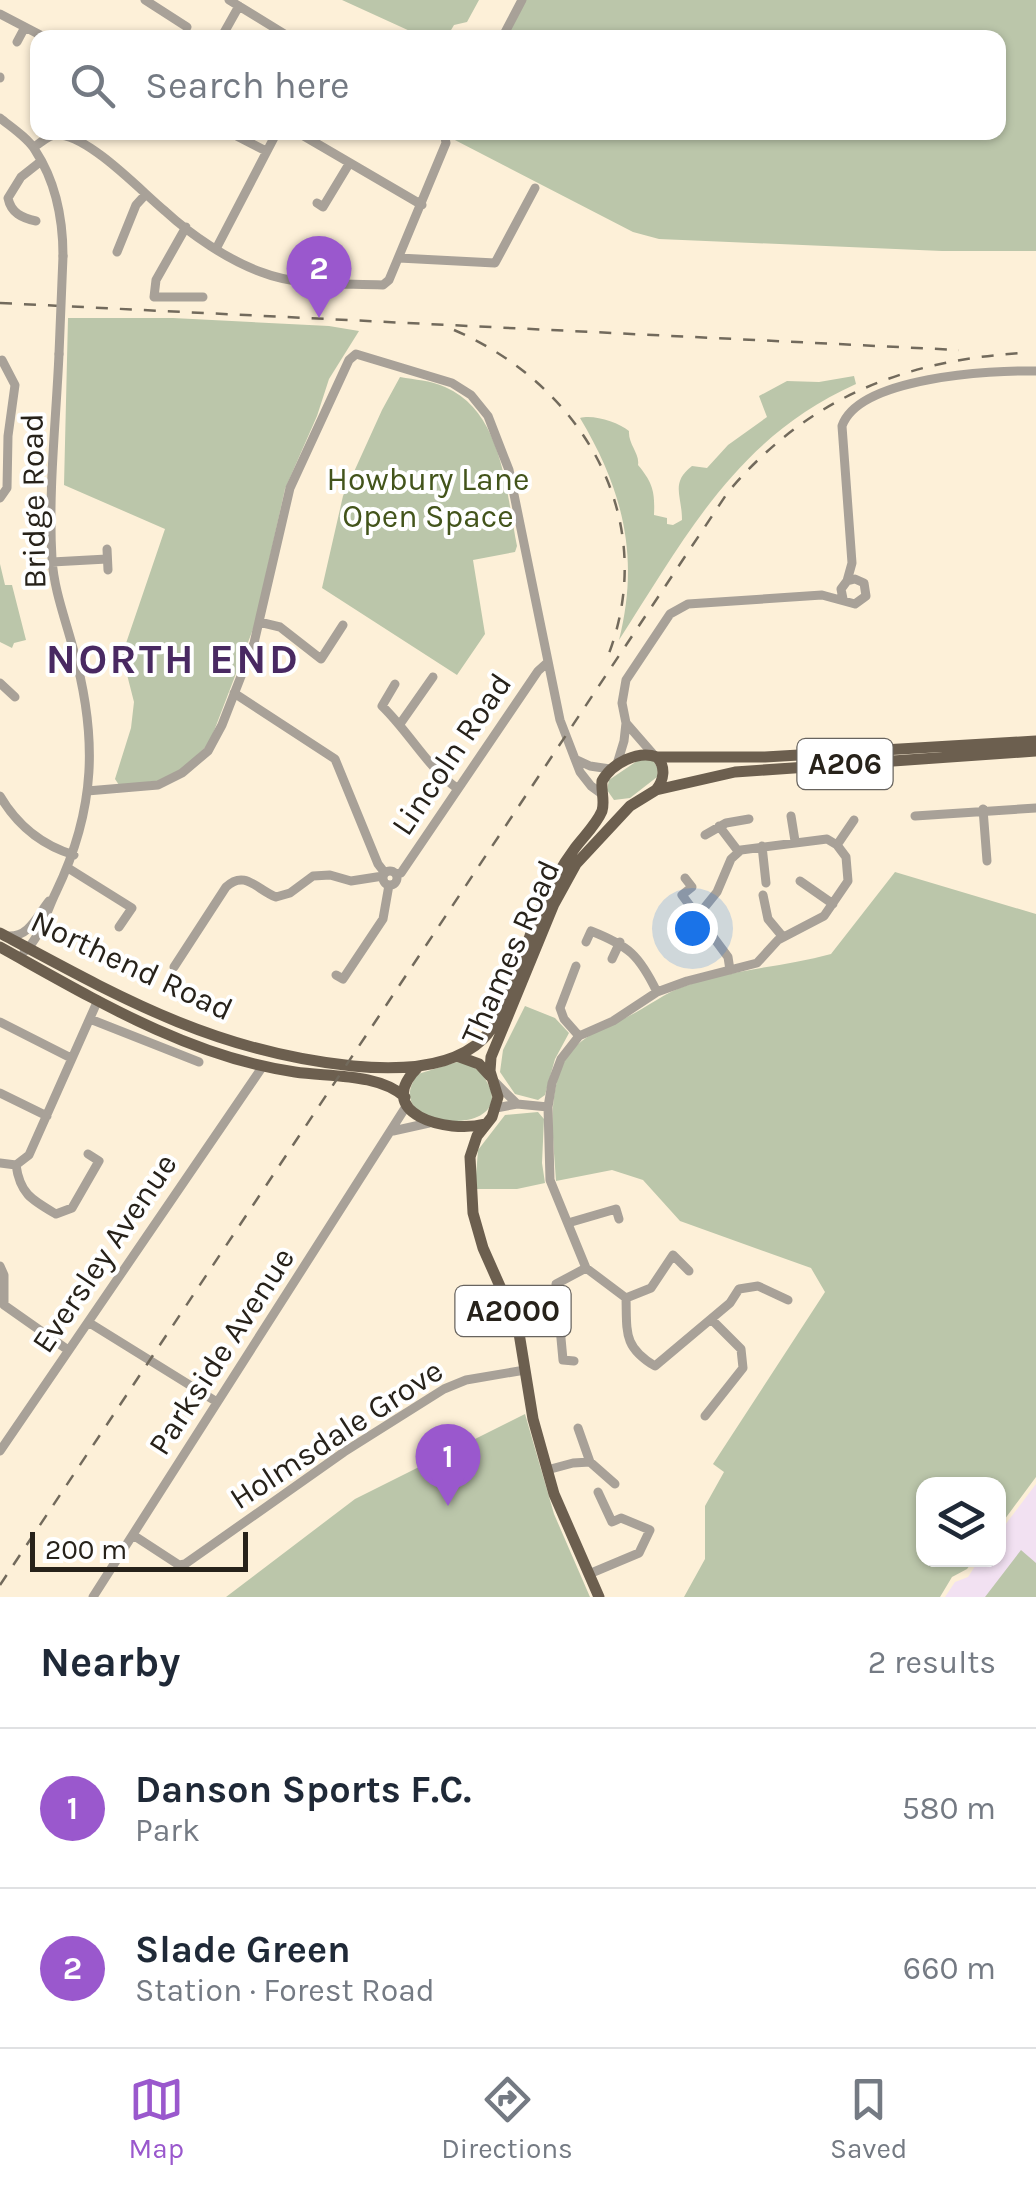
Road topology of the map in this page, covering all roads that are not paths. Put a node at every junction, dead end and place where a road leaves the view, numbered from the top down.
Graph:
1 (228, 0) edge
2 (522, 0) edge
3 (151, 1) edge
4 (239, 6) junction
5 (0, 14) edge
6 (25, 27) junction
7 (187, 27) dead end
8 (31, 30) edge
9 (226, 30) edge
10 (278, 30) edge
11 (506, 30) edge
12 (17, 42) dead end
13 (0, 118) edge
14 (44, 140) edge
15 (74, 140) edge
16 (244, 140) edge
17 (273, 140) edge
18 (310, 140) edge
19 (445, 140) edge
20 (34, 147) junction
21 (266, 152) junction
22 (40, 162) junction
23 (349, 164) junction
24 (535, 188) dead end
25 (146, 194) junction
26 (422, 205) junction
27 (323, 207) dead end
28 (36, 221) dead end
29 (186, 228) junction
30 (216, 247) junction
31 (117, 252) dead end
32 (399, 258) junction
33 (326, 264) dead end
34 (318, 282) junction
35 (203, 297) dead end
36 (2, 360) edge
37 (1032, 371) edge
38 (0, 498) edge
39 (107, 559) dead end
40 (52, 562) junction
41 (852, 562) junction
42 (861, 580) junction
43 (845, 584) junction
44 (822, 595) junction
45 (843, 599) junction
46 (259, 622) junction
47 (343, 625) dead end
48 (548, 662) junction
49 (433, 677) dead end
50 (0, 684) edge
51 (396, 684) dead end
52 (234, 693) junction
53 (15, 697) dead end
54 (626, 723) junction
55 (400, 724) junction
56 (1036, 740) edge
57 (1036, 750) edge
58 (655, 755) junction
59 (202, 758) junction
60 (575, 758) junction
61 (212, 765) dead end
62 (613, 768) junction
63 (458, 790) junction
64 (656, 790) junction
65 (87, 791) junction
66 (0, 796) edge
67 (603, 797) junction
68 (630, 806) junction
69 (1036, 808) edge
70 (984, 809) junction
71 (3, 810) edge
72 (791, 816) dead end
73 (915, 816) dead end
74 (750, 819) dead end
75 (854, 820) dead end
76 (719, 826) junction
77 (705, 835) dead end
78 (794, 842) junction
79 (837, 845) junction
80 (762, 846) junction
81 (738, 852) junction
82 (74, 855) junction
83 (987, 861) dead end
84 (68, 868) junction
85 (388, 877) junction
86 (685, 878) dead end
87 (800, 881) dead end
88 (766, 883) dead end
89 (54, 895) junction
90 (763, 896) dead end
91 (833, 904) junction
92 (700, 918) junction
93 (119, 926) dead end
94 (783, 936) junction
95 (2, 939) edge
96 (586, 942) dead end
97 (620, 942) junction
98 (23, 953) junction
99 (612, 958) dead end
100 (576, 966) dead end
101 (174, 967) dead end
102 (730, 970) junction
103 (336, 974) dead end
104 (657, 992) junction
105 (98, 1000) junction
106 (90, 1018) junction
107 (0, 1022) edge
108 (579, 1036) junction
109 (456, 1056) junction
110 (71, 1058) junction
111 (199, 1062) dead end
112 (257, 1064) junction
113 (419, 1066) junction
114 (494, 1081) junction
115 (0, 1093) edge
116 (406, 1101) junction
117 (518, 1104) junction
118 (548, 1107) junction
119 (496, 1108) junction
120 (47, 1116) junction
121 (430, 1123) junction
122 (486, 1124) junction
123 (445, 1126) junction
124 (392, 1132) junction
125 (88, 1154) dead end
126 (470, 1157) junction
127 (0, 1164) edge
128 (16, 1165) junction
129 (619, 1219) dead end
130 (568, 1222) junction
131 (0, 1266) edge
132 (586, 1268) junction
133 (688, 1271) dead end
134 (626, 1298) junction
135 (788, 1300) dead end
136 (2, 1307) edge
137 (712, 1320) junction
138 (88, 1322) junction
139 (68, 1350) junction
140 (574, 1361) dead end
141 (525, 1370) junction
142 (217, 1402) junction
143 (705, 1416) dead end
144 (578, 1428) dead end
145 (0, 1451) edge
146 (590, 1462) junction
147 (547, 1470) junction
148 (615, 1484) dead end
149 (598, 1492) dead end
150 (133, 1535) junction
151 (589, 1574) junction
152 (93, 1597) edge
153 (598, 1597) edge

1 - 4 street
2 - 11 street
3 - 7 street
4 - 9 street
4 - 10 street
5 - 6 street
6 - 8 street
6 - 12 street
13 - 20 street, Bridge Road
14 - 20 street
15 - 25 street
16 - 21 street
17 - 21 street
18 - 23 street
19 - 26 street
20 - 22 street, Bridge Road
21 - 30 street
22 - 28 street
22 - 40 street, Bridge Road, bridge
23 - 26 street
23 - 27 street
24 - 32 street
25 - 29 street
25 - 31 street
26 - 32 street
29 - 30 street
29 - 35 street
30 - 34 street
32 - 34 street
33 - 34 street
36 - 38 street
37 - 41 street
39 - 40 street
40 - 65 street, Bridge Road
41 - 42 street
41 - 43 street
42 - 43 street
42 - 45 street
43 - 44 street
43 - 45 street
44 - 45 street
44 - 54 street
46 - 47 street
46 - 48 street
46 - 52 street
48 - 60 street
48 - 63 street, Lincoln Road
49 - 55 street
50 - 53 street
51 - 55 street
52 - 59 street
52 - 85 street, Lincoln Road
54 - 58 street
54 - 62 street
55 - 63 street
56 - 58 main road, A206
57 - 64 main road, Thames Road / A206
58 - 62 main road
58 - 64 main road
59 - 61 street
59 - 65 street
60 - 62 street
60 - 67 street
62 - 67 main road, Thames Road
63 - 85 street, Lincoln Road
64 - 68 main road, Thames Road
65 - 82 street, Bridge Road
66 - 71 street
67 - 68 main road
67 - 109 main road, Thames Road
68 - 114 main road, Thames Road
69 - 70 street
70 - 73 street
70 - 83 street
71 - 82 street
72 - 78 street
74 - 76 street
75 - 79 street
76 - 77 street
76 - 81 street
78 - 79 street
78 - 80 street
79 - 91 street
80 - 81 street
80 - 88 street
81 - 92 street
82 - 84 street, Bridge Road
84 - 89 street, Bridge Road
84 - 93 street
85 - 101 street
85 - 103 street
86 - 92 street
87 - 91 street
89 - 95 street, Bridge Road
89 - 98 street, Bridge Road
90 - 94 street
91 - 94 street
92 - 102 street
94 - 102 street
95 - 98 main road, Northend Road
96 - 97 street
97 - 99 street
97 - 104 street
98 - 105 main road, Northend Road
98 - 113 main road, Northend Road
100 - 108 street
102 - 104 street
104 - 108 street
105 - 106 street
105 - 112 main road, Northend Road
106 - 110 street
106 - 111 street
107 - 110 street
108 - 118 street
109 - 113 main road, Thames Road
109 - 114 main road, Thames Road
110 - 120 street
112 - 116 main road, Northend Road
112 - 138 street, Eversley Avenue
113 - 116 main road, Thames Road
114 - 117 street
114 - 119 main road, Thames Road
115 - 120 street
116 - 121 main road
116 - 124 street, Parkside Avenue
117 - 118 street
117 - 119 street
118 - 130 street
119 - 122 main road
120 - 128 street
121 - 123 main road
121 - 124 street
122 - 123 main road
122 - 126 main road, A2000
123 - 126 main road
124 - 142 street, Parkside Avenue
125 - 128 street
126 - 141 main road, A2000
127 - 128 street
129 - 130 street
130 - 132 street
131 - 136 street
132 - 134 street
132 - 140 street
133 - 134 street
134 - 137 street
135 - 137 street
136 - 139 street
137 - 143 street
138 - 139 street, Eversley Avenue
138 - 142 street
139 - 145 street, Eversley Avenue
141 - 147 main road, A2000
141 - 150 street, Holmsdale Grove
142 - 150 street, Parkside Avenue
144 - 146 street
146 - 147 street
146 - 148 street
147 - 151 main road, A2000
149 - 151 street
150 - 152 street, Parkside Avenue
151 - 153 main road, A2000

